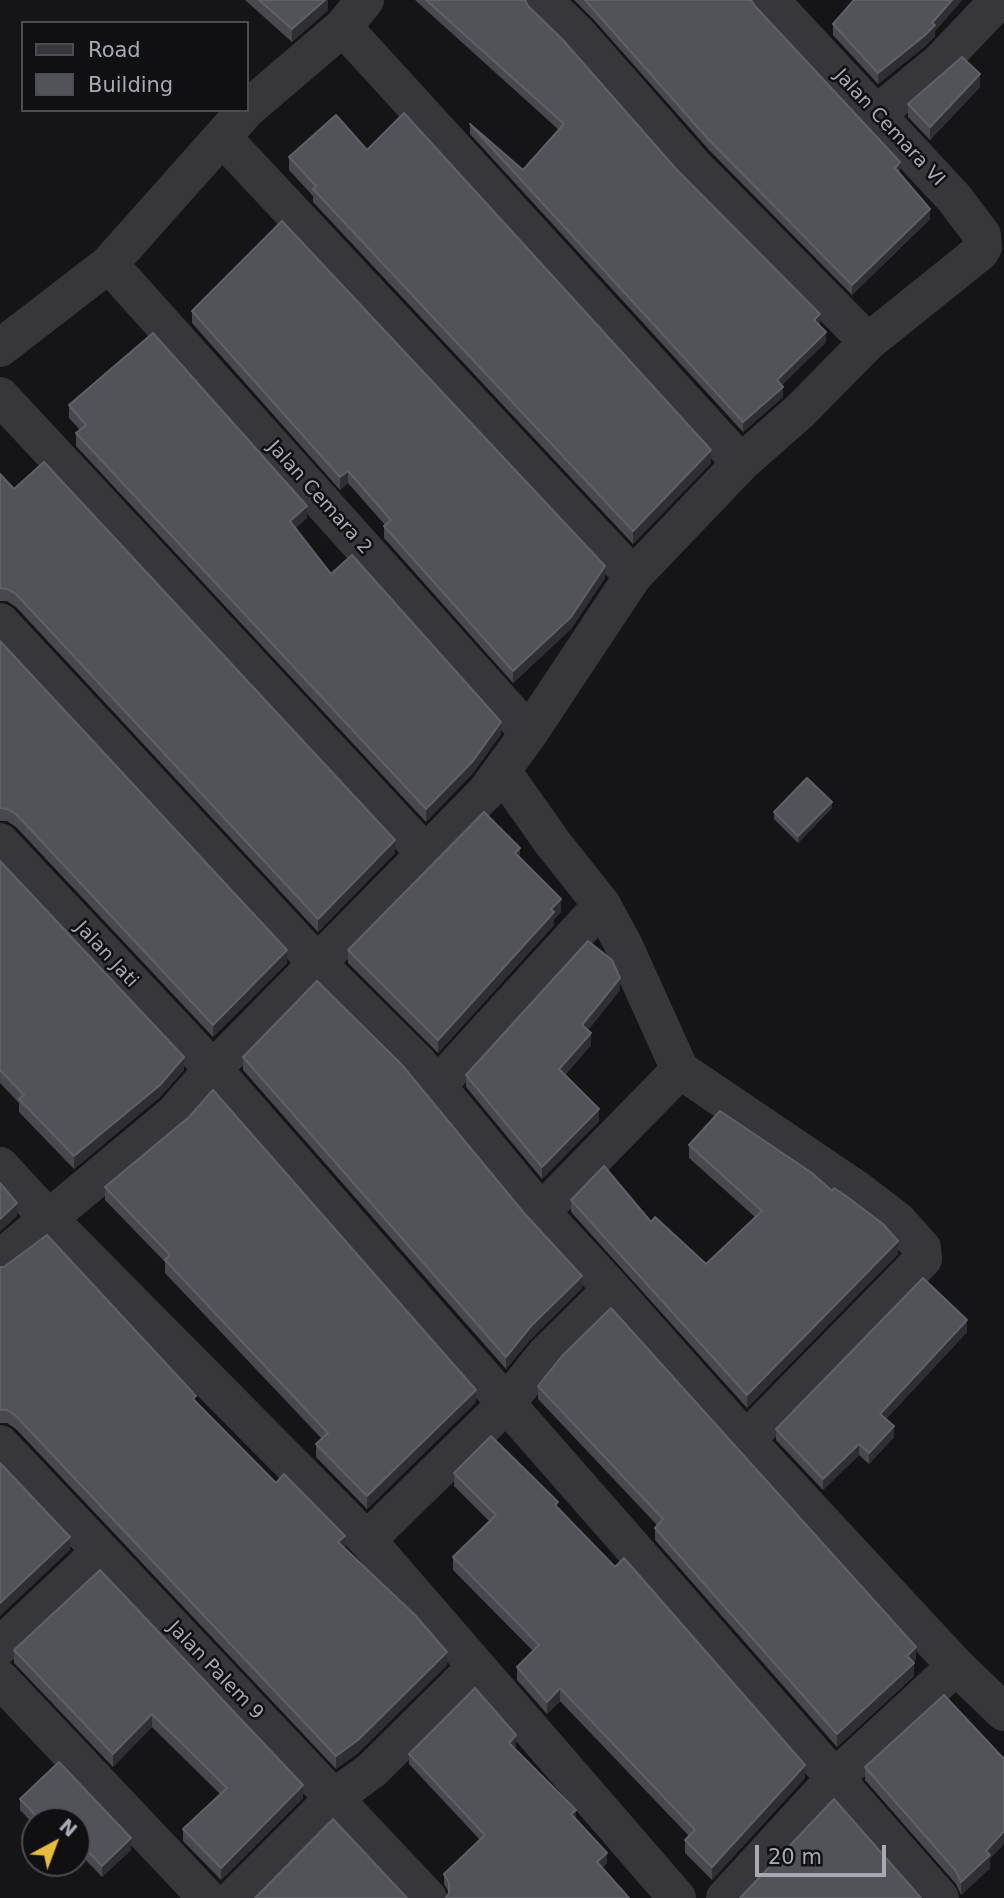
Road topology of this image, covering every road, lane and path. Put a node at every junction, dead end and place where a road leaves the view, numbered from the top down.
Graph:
1 (542, 0) edge
2 (770, 0) edge
3 (999, 0) edge
4 (354, 14) edge
5 (248, 110) edge
6 (878, 113) junction
7 (238, 119) edge
8 (109, 264) junction
9 (868, 342) junction
10 (0, 348) edge
11 (0, 396) edge
12 (741, 463) junction
13 (632, 576) junction
14 (0, 622) edge
15 (529, 733) junction
16 (502, 771) junction
17 (0, 842) edge
18 (426, 854) junction
19 (602, 905) junction
20 (318, 964) junction
21 (213, 1069) junction
22 (680, 1070) junction
23 (436, 1087) junction
24 (0, 1166) edge
25 (541, 1212) junction
26 (47, 1217) junction
27 (0, 1259) edge
28 (612, 1289) junction
29 (505, 1405) junction
30 (746, 1440) junction
31 (0, 1444) edge
32 (368, 1540) junction
33 (101, 1551) junction
34 (0, 1646) edge
35 (956, 1666) junction
36 (475, 1668) junction
37 (0, 1679) edge
38 (1004, 1712) edge
39 (834, 1779) junction
40 (335, 1797) junction
41 (207, 1898) edge
42 (234, 1898) edge
43 (428, 1898) edge
44 (677, 1898) edge
45 (725, 1898) edge
46 (940, 1898) edge

1 - 9 street
2 - 6 street, Jalan Cemara VI
3 - 6 street
4 - 5 street
4 - 12 street
6 - 9 street, Jalan Cemara VI
7 - 8 street
7 - 13 street
8 - 10 street
8 - 15 street, Jalan Cemara 2
9 - 12 street
11 - 18 street
12 - 13 street
13 - 15 street
14 - 20 street
15 - 16 street
16 - 18 street
16 - 19 street
17 - 21 street, Jalan Jati
18 - 20 street
19 - 22 street
19 - 23 street
20 - 21 street
20 - 23 street
21 - 26 street
21 - 29 street, Jalan Jati
22 - 25 street
22 - 30 street
23 - 25 street
24 - 26 street
25 - 28 street
26 - 27 street
26 - 32 street
28 - 29 street
28 - 30 street
29 - 32 street
29 - 39 street, Jalan Jati
30 - 35 street
31 - 33 street, Jalan Palem 9
32 - 36 street
33 - 34 street
33 - 40 street, Jalan Palem 9
35 - 38 street
35 - 39 street
36 - 40 street
36 - 44 street
37 - 41 street
39 - 45 street
39 - 46 street, Jalan Jati
40 - 42 street
40 - 43 street, Jalan Palem 9

